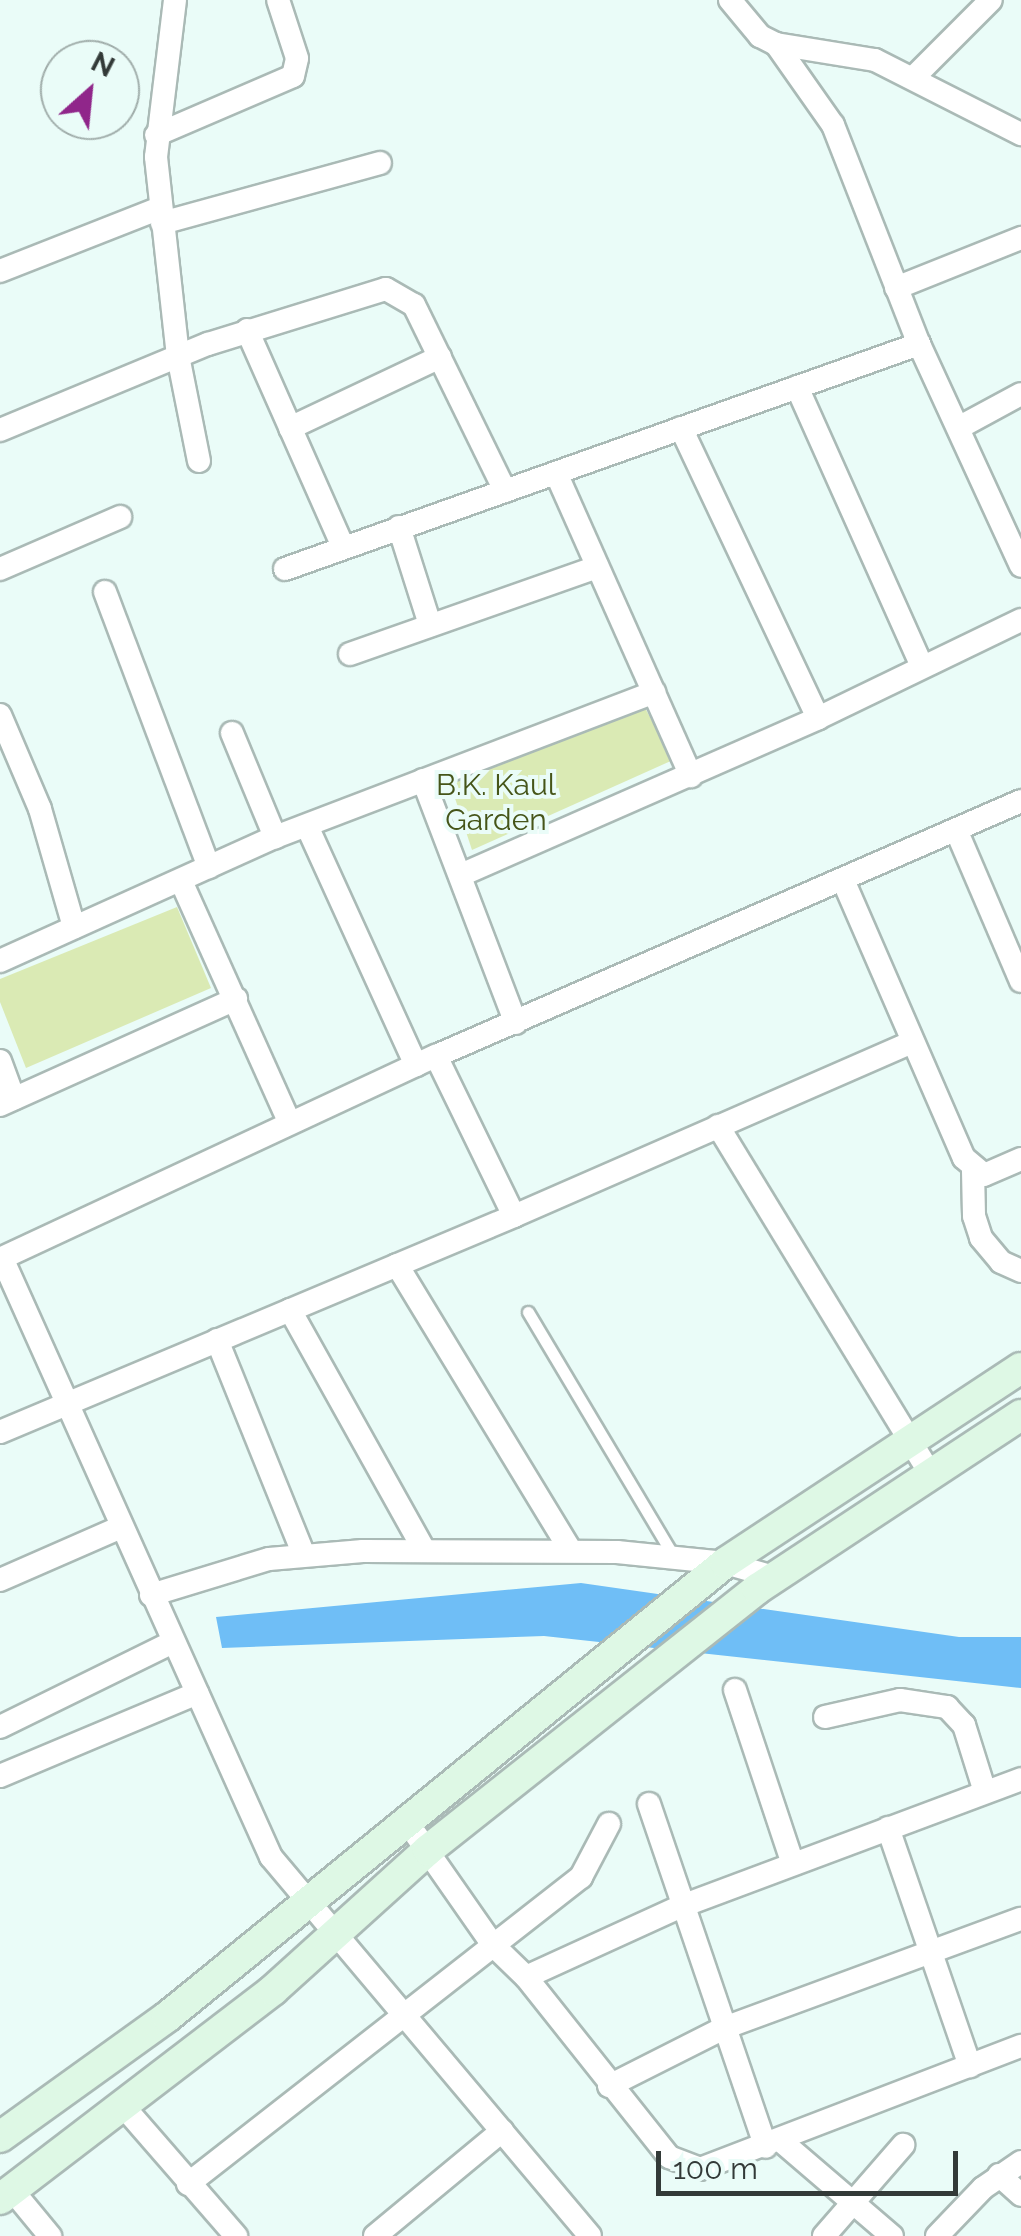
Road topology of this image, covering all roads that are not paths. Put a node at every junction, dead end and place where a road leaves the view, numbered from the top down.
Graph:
1 (175, 0) edge
2 (278, 0) edge
3 (730, 0) edge
4 (991, 0) edge
5 (776, 44) junction
6 (914, 76) junction
7 (1021, 134) edge
8 (156, 135) junction
9 (380, 163) dead end
10 (161, 215) junction
11 (1021, 238) edge
12 (0, 271) edge
13 (896, 288) junction
14 (247, 330) junction
15 (919, 344) junction
16 (178, 356) junction
17 (440, 357) junction
18 (797, 387) junction
19 (1021, 394) edge
20 (960, 427) junction
21 (290, 428) junction
22 (681, 428) junction
23 (0, 430) edge
24 (198, 461) dead end
25 (556, 473) junction
26 (504, 491) junction
27 (120, 517) dead end
28 (399, 527) junction
29 (342, 546) junction
30 (1021, 566) edge
31 (597, 567) junction
32 (0, 569) edge
33 (285, 569) dead end
34 (105, 592) dead end
35 (1021, 620) edge
36 (430, 625) junction
37 (350, 654) dead end
38 (922, 666) junction
39 (654, 692) junction
40 (0, 715) edge
41 (818, 718) junction
42 (232, 734) dead end
43 (690, 776) junction
44 (423, 780) junction
45 (1021, 802) edge
46 (307, 826) junction
47 (957, 832) junction
48 (276, 837) junction
49 (209, 866) junction
50 (462, 875) junction
51 (843, 880) junction
52 (182, 881) junction
53 (74, 927) junction
54 (0, 961) edge
55 (1021, 982) edge
56 (236, 999) junction
57 (516, 1022) junction
58 (912, 1042) junction
59 (426, 1060) junction
60 (0, 1061) edge
61 (7, 1102) edge
62 (290, 1124) junction
63 (718, 1126) junction
64 (1021, 1159) edge
65 (973, 1170) junction
66 (514, 1216) junction
67 (1, 1259) edge
68 (397, 1265) junction
69 (1021, 1270) edge
70 (290, 1310) junction
71 (528, 1312) dead end
72 (217, 1340) junction
73 (1021, 1368) edge
74 (66, 1403) junction
75 (1021, 1415) edge
76 (0, 1432) edge
77 (912, 1443) junction
78 (932, 1476) junction
79 (119, 1528) junction
80 (424, 1550) junction
81 (570, 1550) junction
82 (304, 1555) junction
83 (675, 1558) junction
84 (716, 1571) junction
85 (0, 1580) edge
86 (765, 1583) junction
87 (151, 1595) junction
88 (175, 1646) junction
89 (194, 1687) junction
90 (735, 1690) dead end
91 (826, 1717) dead end
92 (0, 1727) edge
93 (0, 1776) edge
94 (1021, 1779) edge
95 (985, 1792) junction
96 (649, 1804) dead end
97 (405, 1818) junction
98 (609, 1824) dead end
99 (888, 1828) junction
100 (428, 1850) junction
101 (793, 1864) junction
102 (310, 1897) junction
103 (682, 1906) junction
104 (1021, 1919) edge
105 (336, 1936) junction
106 (493, 1945) junction
107 (931, 1952) junction
108 (526, 1978) junction
109 (402, 2016) junction
110 (724, 2028) junction
111 (1021, 2046) edge
112 (970, 2066) junction
113 (609, 2086) junction
114 (124, 2107) junction
115 (502, 2131) junction
116 (0, 2137) edge
117 (774, 2144) junction
118 (903, 2145) dead end
119 (1021, 2162) edge
120 (999, 2176) junction
121 (188, 2184) junction
122 (6, 2195) edge
123 (1021, 2195) edge
124 (854, 2202) junction
125 (50, 2236) edge
126 (236, 2236) edge
127 (375, 2236) edge
128 (589, 2236) edge
129 (824, 2236) edge
130 (892, 2236) edge
131 (937, 2236) edge

1 - 8 street
2 - 8 street
3 - 5 street
4 - 6 street
5 - 6 street
5 - 13 street
6 - 7 street
8 - 10 street
9 - 10 street
10 - 12 street
10 - 16 street
11 - 13 street
13 - 15 street
14 - 16 street
14 - 17 street
14 - 21 street
15 - 18 street
15 - 20 street
16 - 23 street
16 - 24 street
17 - 21 street
17 - 26 street
18 - 22 street
18 - 38 street
19 - 20 street
20 - 30 street
21 - 29 street
22 - 25 street
22 - 41 street
25 - 26 street
25 - 31 street
26 - 28 street
27 - 32 street
28 - 29 street
28 - 36 street
29 - 33 street
31 - 36 street
31 - 39 street
34 - 49 street
35 - 38 street
36 - 37 street
38 - 41 street
39 - 43 street
39 - 44 street
40 - 53 street
41 - 43 street
42 - 48 street
43 - 50 street
44 - 46 street
44 - 50 street
45 - 47 street
46 - 48 street
46 - 59 street
47 - 51 street
47 - 55 street
48 - 49 street
49 - 52 street
50 - 57 street
51 - 57 street
51 - 58 street
52 - 53 street
52 - 56 street
53 - 54 street
56 - 61 street
56 - 62 street
57 - 59 street
58 - 63 street
58 - 65 street
59 - 62 street
59 - 66 street
60 - 61 street
62 - 67 street
63 - 66 street
63 - 77 street
64 - 65 street
65 - 69 street
66 - 68 street
67 - 74 street
68 - 70 street
68 - 81 street
70 - 72 street
70 - 80 street
71 - 83 lane
72 - 74 street
72 - 82 street
73 - 77 street
74 - 76 street
74 - 79 street
75 - 78 street
77 - 78 street
77 - 84 street
78 - 86 street
79 - 85 street
79 - 87 street
80 - 81 street
80 - 82 street
81 - 83 street
82 - 87 street
83 - 84 street
84 - 86 street
84 - 97 street
86 - 100 street
87 - 88 street
88 - 89 street
88 - 92 street
89 - 93 street
89 - 102 street
90 - 101 street
91 - 95 street
94 - 95 street
95 - 99 street
96 - 103 street
97 - 100 street
97 - 102 street
98 - 106 street
99 - 101 street
99 - 107 street
100 - 105 street
100 - 106 street
101 - 103 street
102 - 105 street
102 - 116 street
103 - 108 street
103 - 110 street
104 - 107 street
105 - 109 street
105 - 114 street
106 - 108 street
106 - 109 street
107 - 110 street
107 - 112 street
108 - 113 street
109 - 115 street
109 - 121 street
110 - 113 street
110 - 117 street
111 - 112 street
112 - 117 street
113 - 117 street
114 - 121 street
114 - 122 street
115 - 127 street
115 - 128 street
117 - 124 street
118 - 124 street
119 - 120 street
120 - 123 street
120 - 131 street
121 - 126 street
122 - 125 street
124 - 129 street
124 - 130 street

